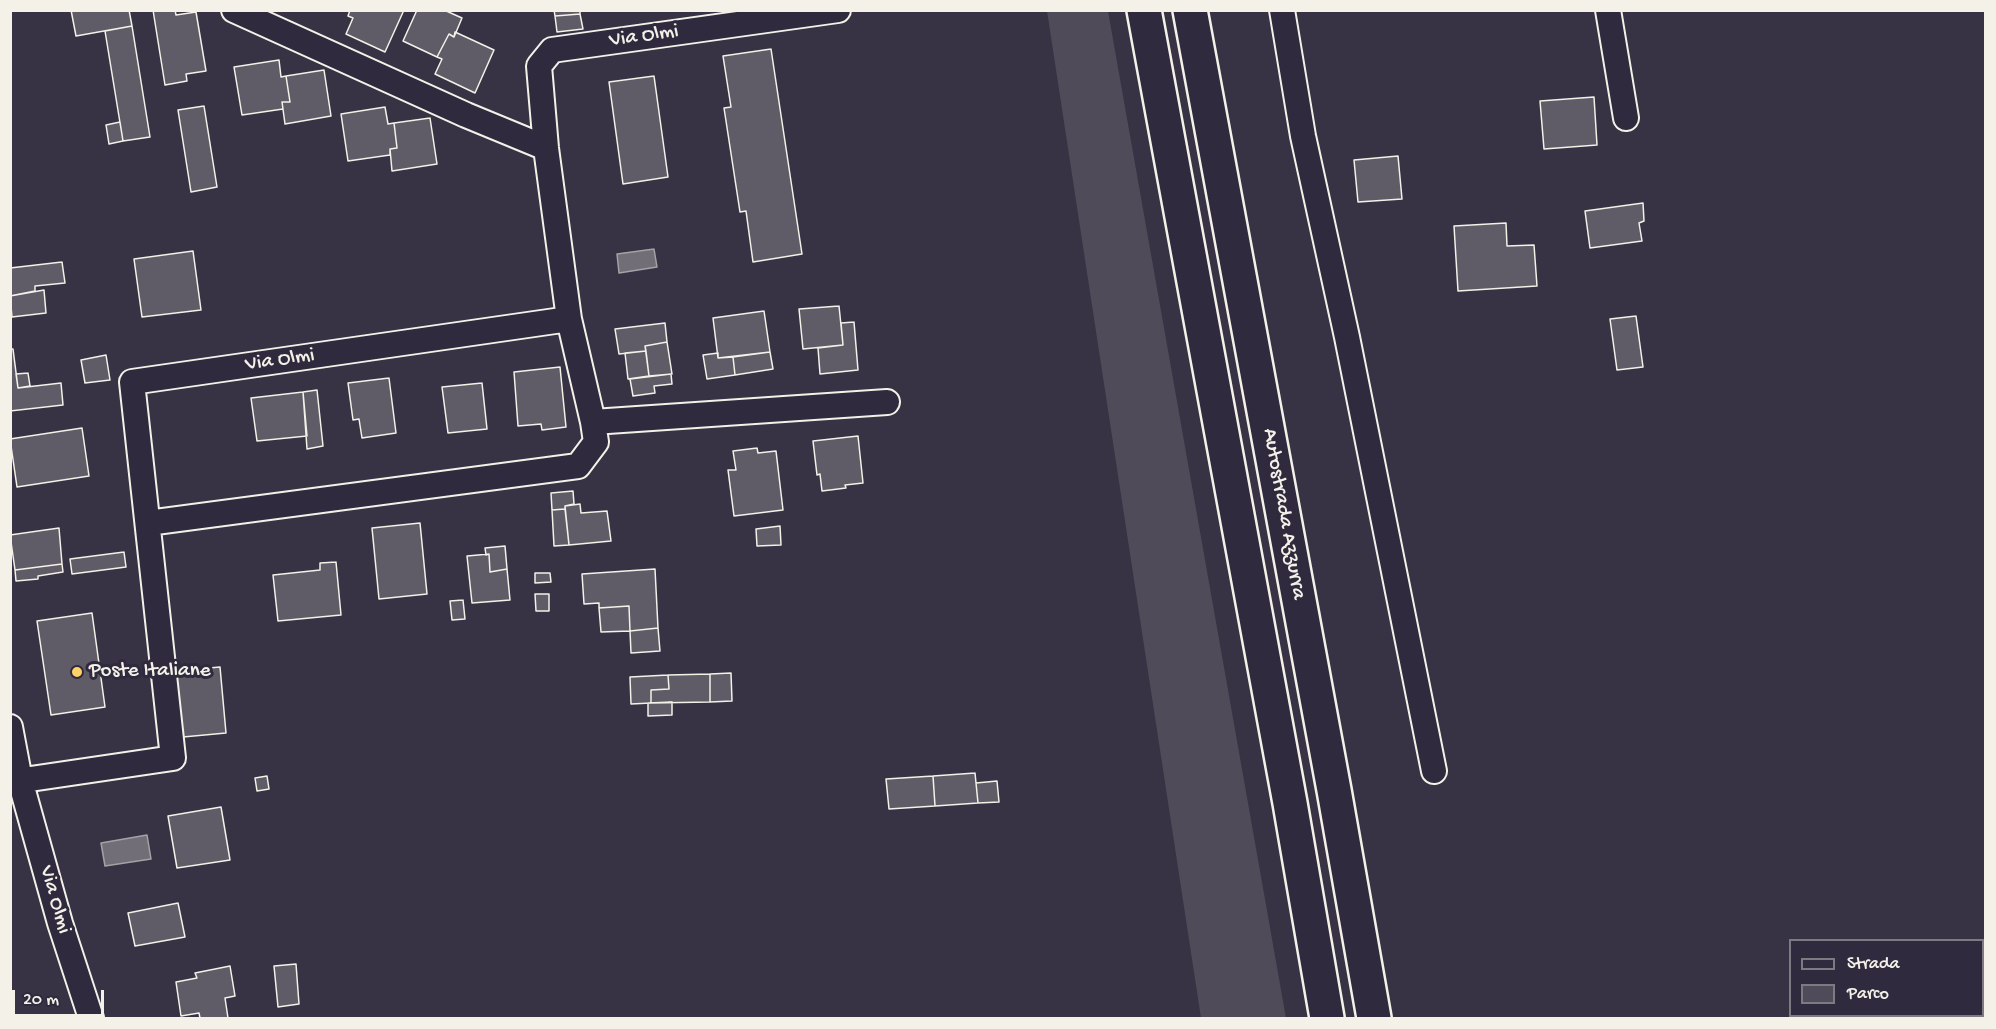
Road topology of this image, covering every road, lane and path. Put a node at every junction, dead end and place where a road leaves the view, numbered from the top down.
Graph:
1 (234, 10) edge
2 (838, 10) edge
3 (1144, 10) edge
4 (1190, 10) edge
5 (1282, 10) edge
6 (1608, 10) edge
7 (1626, 118) dead end
8 (546, 148) junction
9 (569, 319) junction
10 (887, 402) dead end
11 (593, 422) junction
12 (148, 523) junction
13 (10, 727) edge
14 (1434, 771) dead end
15 (16, 781) edge
16 (91, 1018) edge
17 (1327, 1018) edge
18 (1374, 1018) edge

1 - 8 street
2 - 8 street, Via Olmi
3 - 17 highway
4 - 18 highway, Autostrada Azzurra
5 - 14 street
6 - 7 street
8 - 9 street, Via Olmi
9 - 11 street, Via Olmi
9 - 12 street, Via Olmi
10 - 11 street
11 - 12 street, Via Olmi
12 - 15 street, Via Olmi
13 - 15 street, Via Olmi
15 - 16 street, Via Olmi

